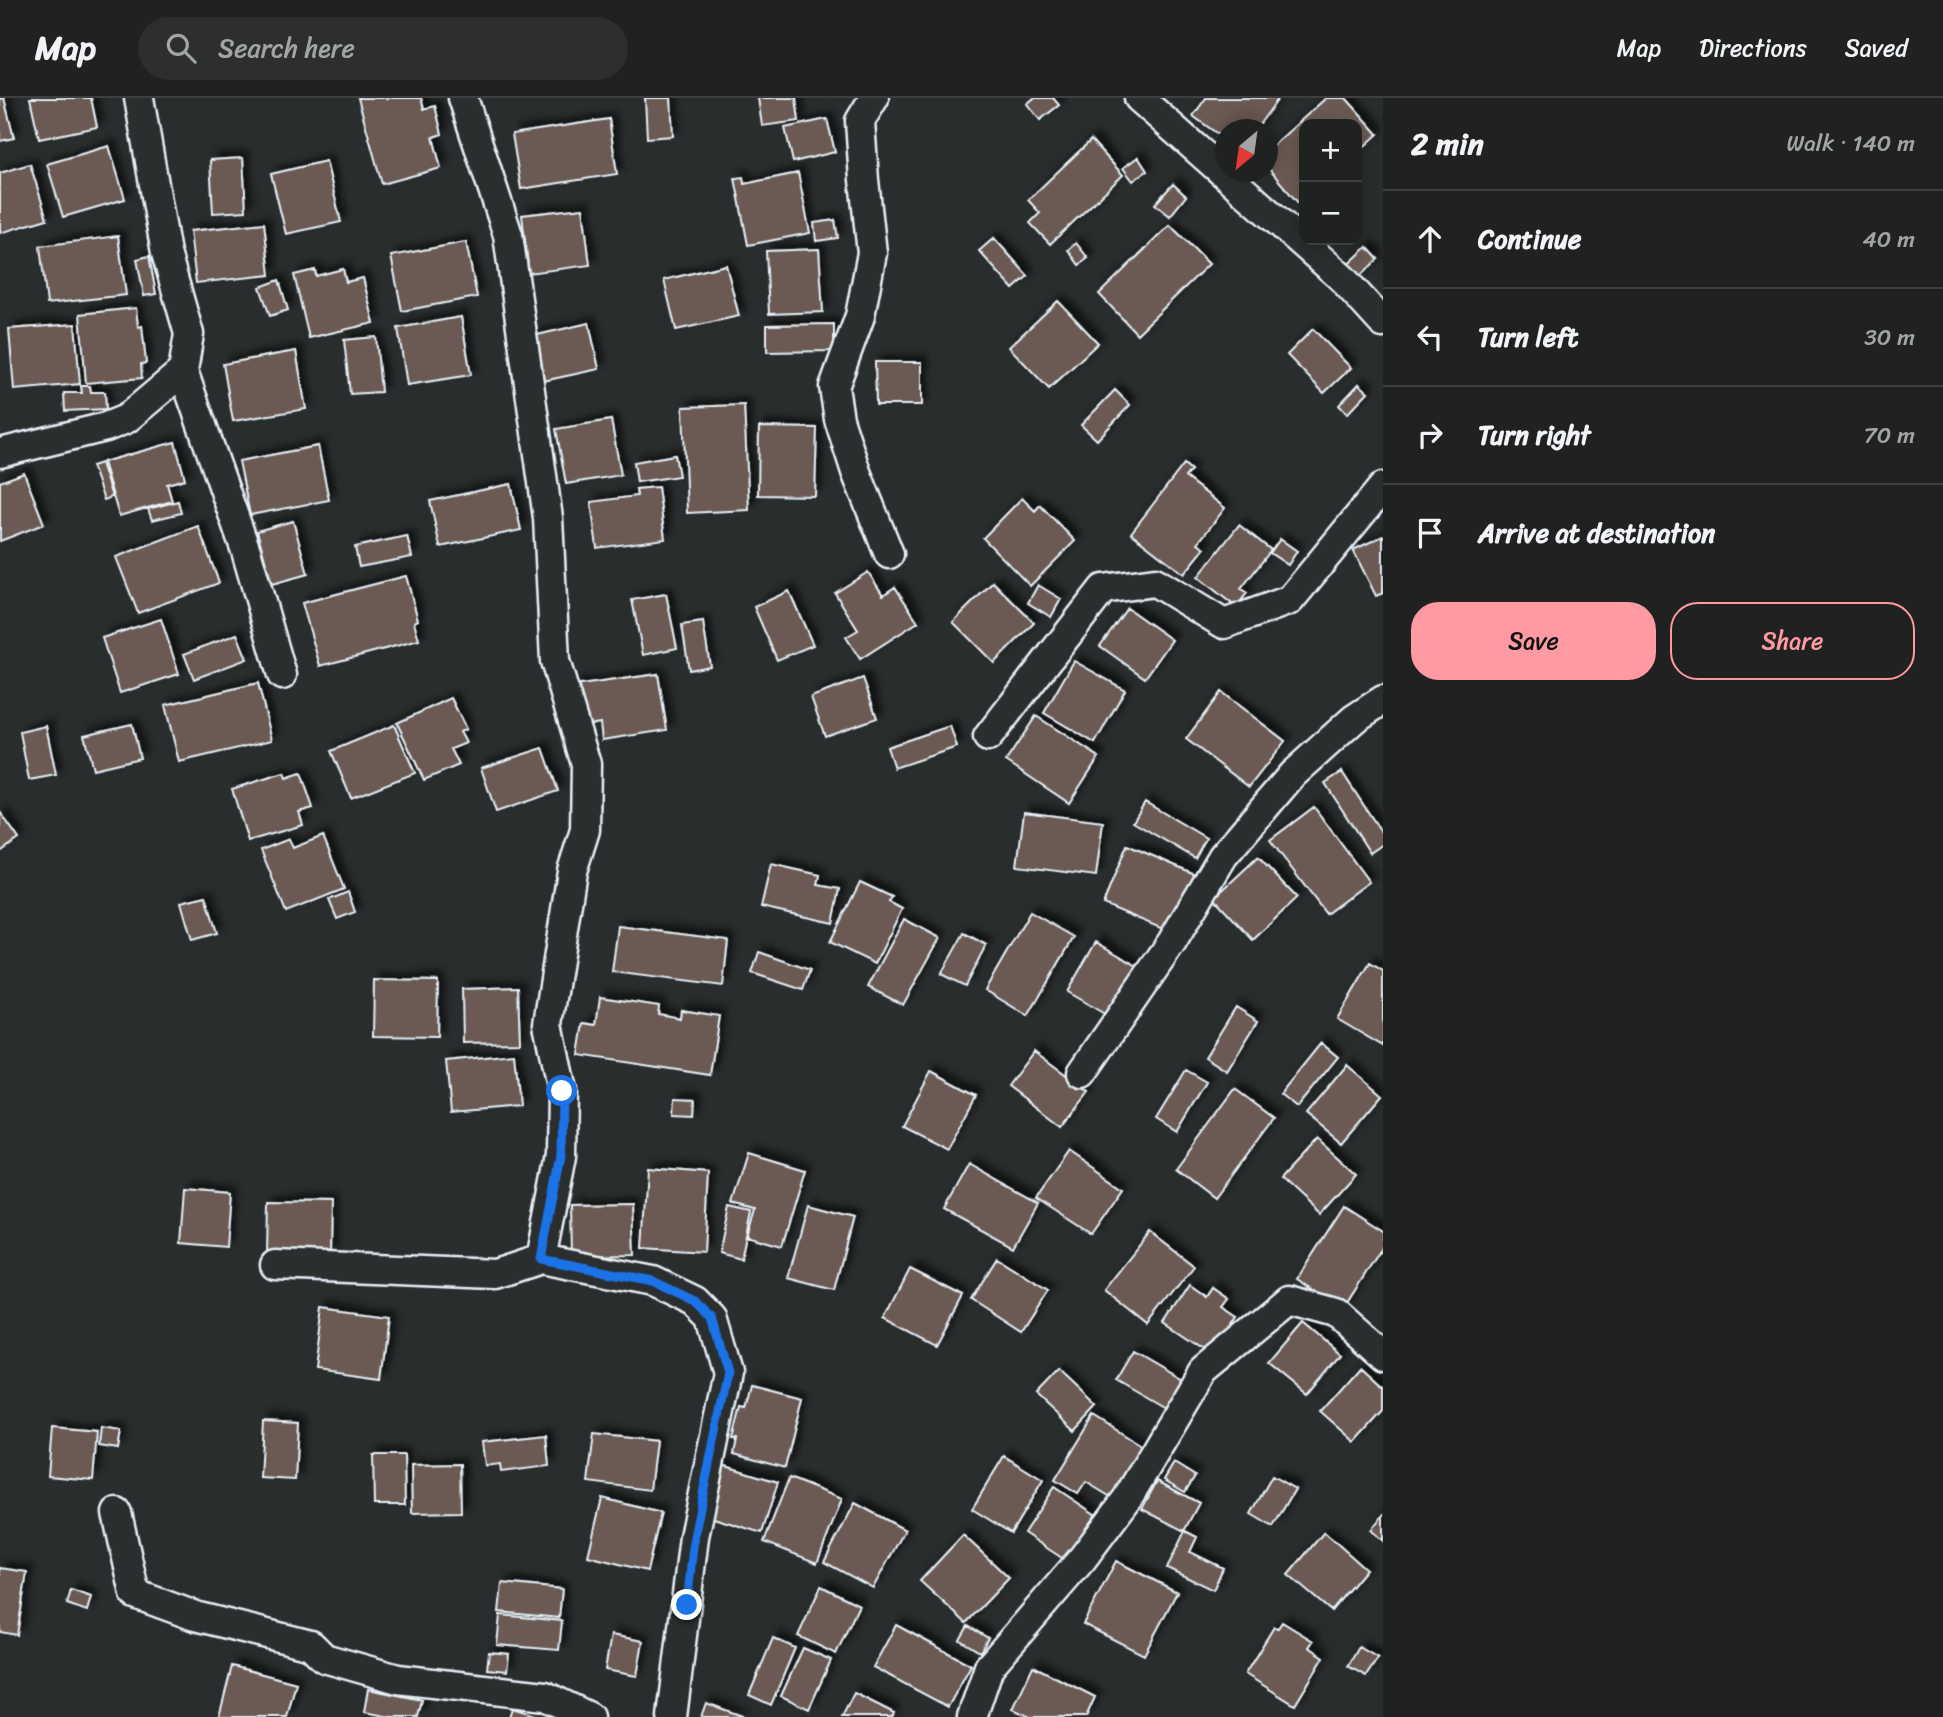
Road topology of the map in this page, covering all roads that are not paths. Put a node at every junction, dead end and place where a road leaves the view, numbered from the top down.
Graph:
1 (139, 98) edge
2 (463, 98) edge
3 (874, 98) edge
4 (1156, 102) edge
5 (1383, 323) edge
6 (183, 371) junction
7 (0, 453) edge
8 (1383, 487) edge
9 (889, 554) dead end
10 (282, 675) dead end
11 (1383, 701) edge
12 (988, 737) dead end
13 (1082, 1073) dead end
14 (541, 1259) junction
15 (275, 1265) dead end
16 (1383, 1355) edge
17 (117, 1513) dead end
18 (589, 1717) edge
19 (672, 1717) edge
20 (972, 1717) edge

1 - 6 street
2 - 14 street
3 - 9 street
4 - 5 street
6 - 7 street
6 - 10 street
8 - 12 street
11 - 13 street
14 - 15 street
14 - 19 street
16 - 20 street
17 - 18 street

